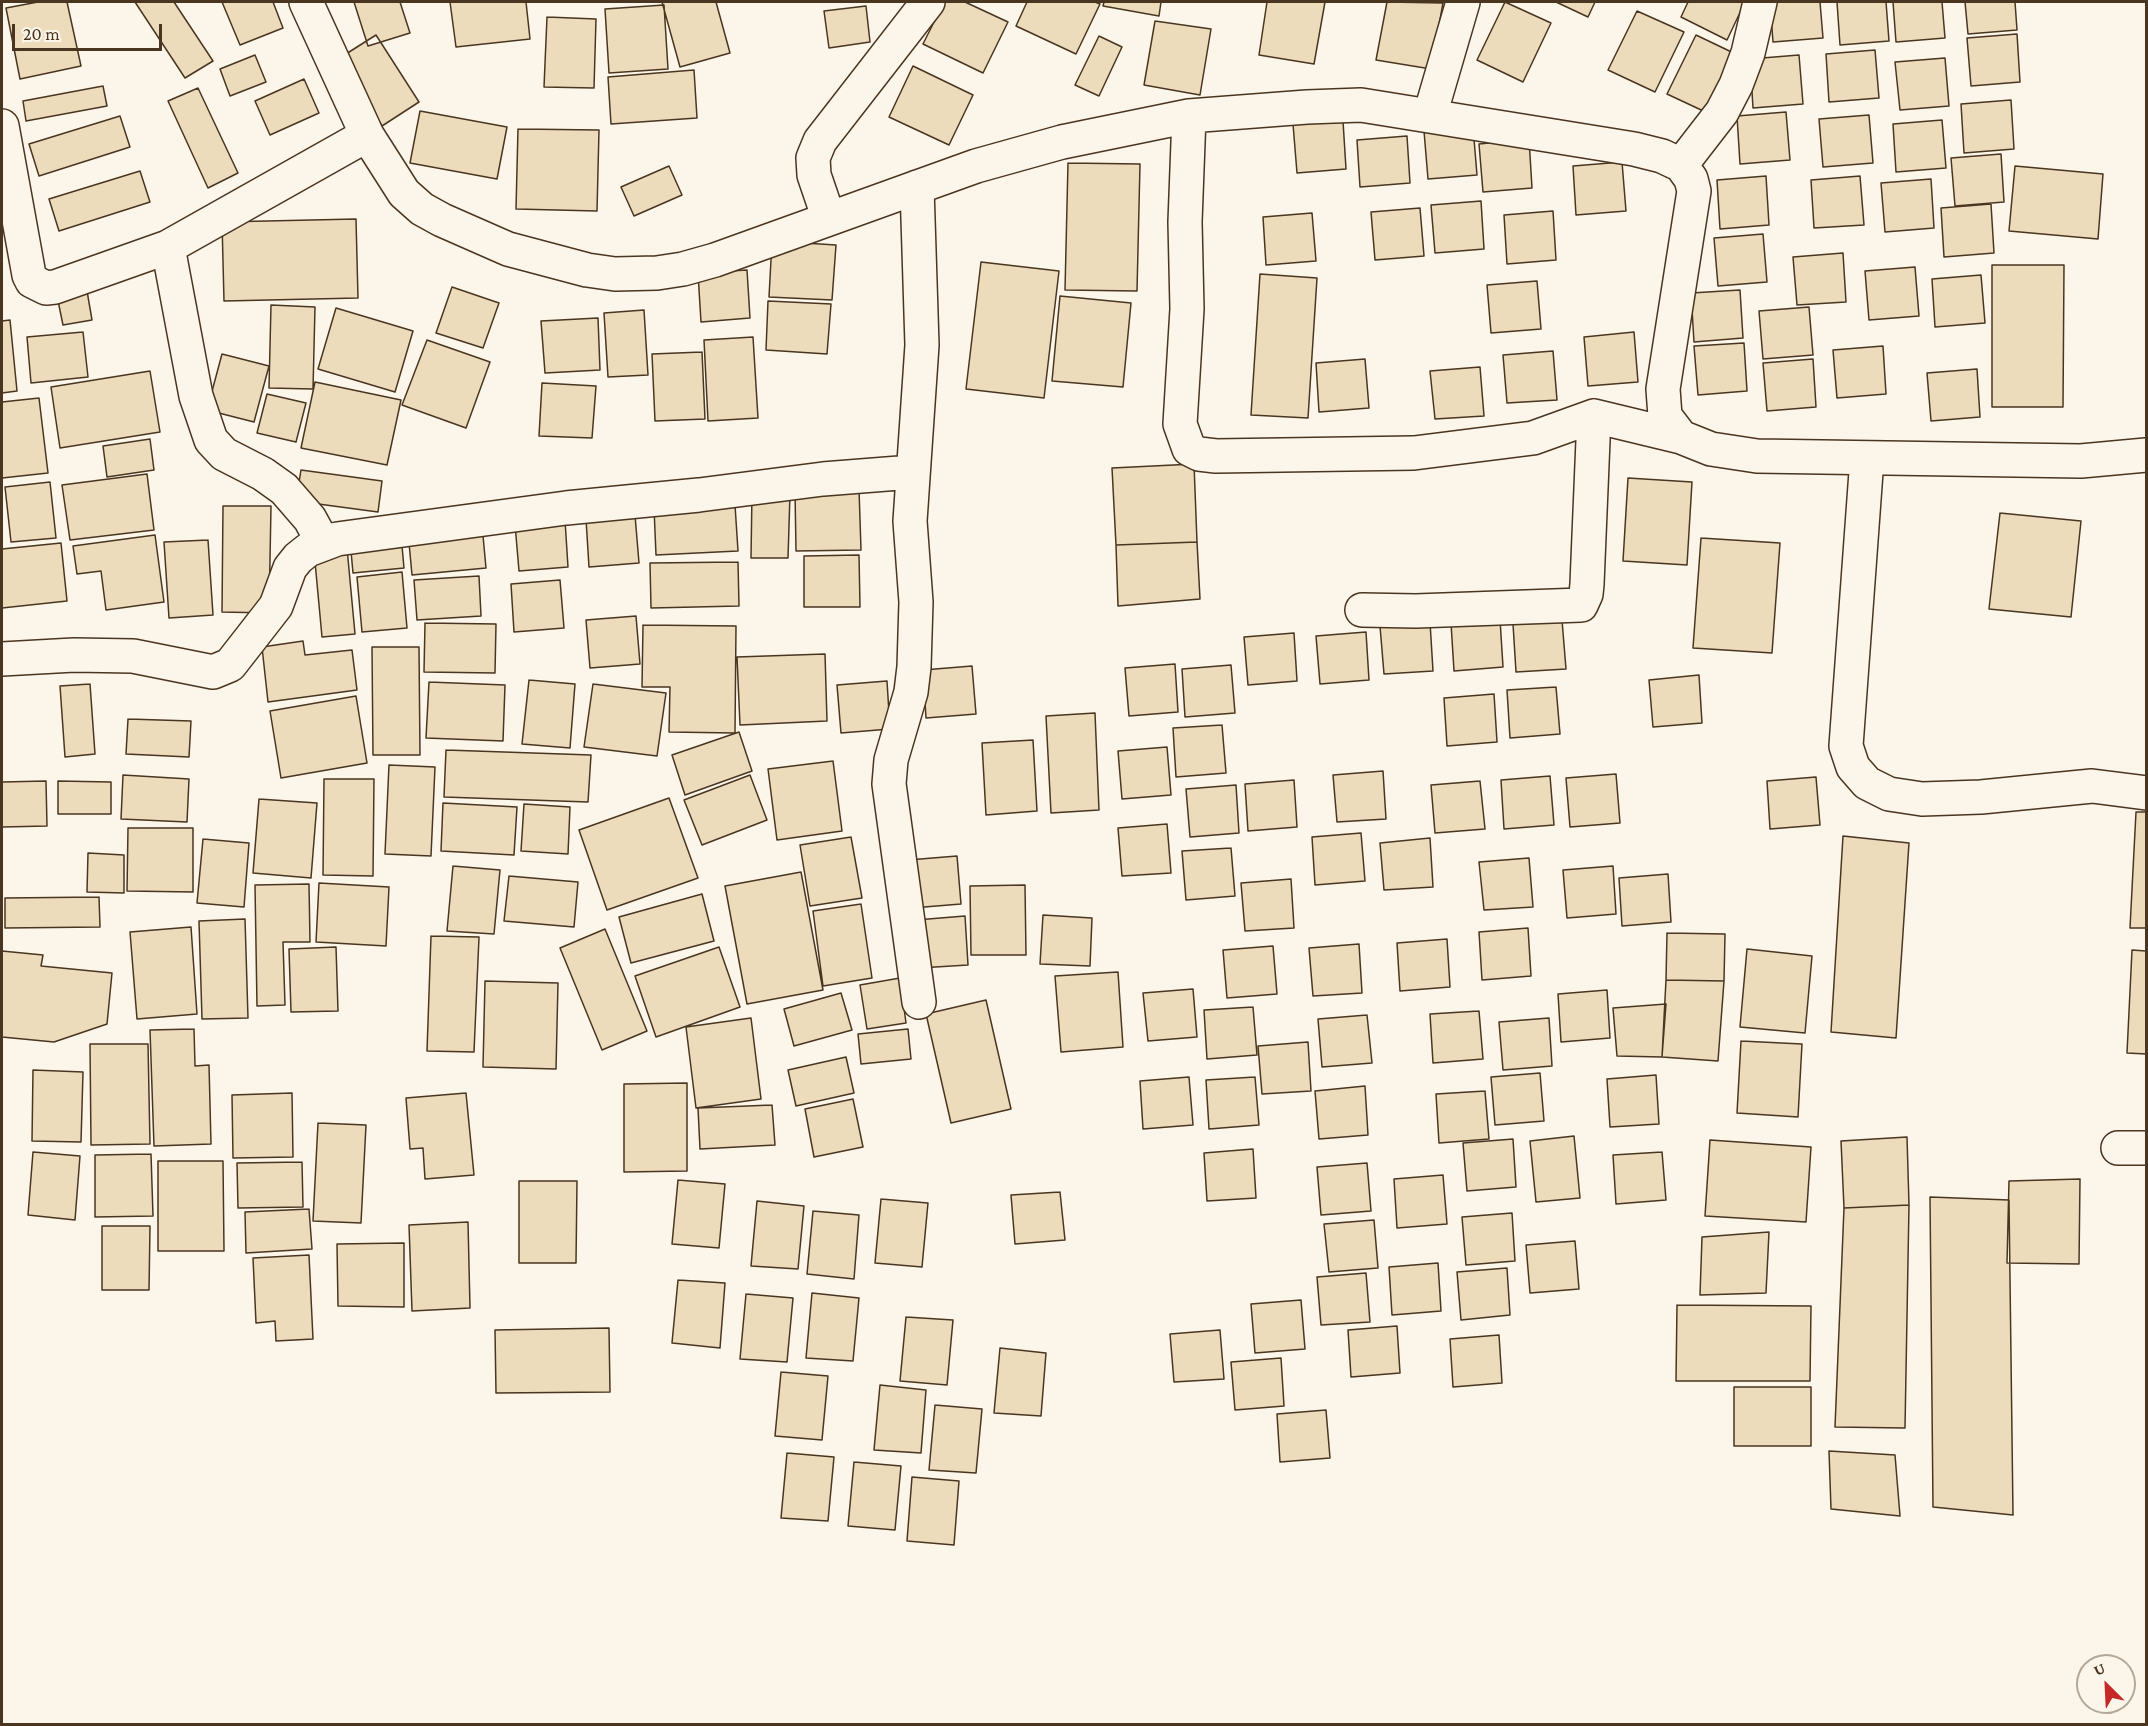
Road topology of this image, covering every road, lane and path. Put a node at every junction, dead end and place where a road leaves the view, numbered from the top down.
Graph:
1 (306, 2) edge
2 (928, 2) edge
3 (1463, 2) edge
4 (1760, 2) edge
5 (1430, 115) junction
6 (1189, 116) junction
7 (2, 126) edge
8 (367, 135) junction
9 (1681, 165) junction
10 (917, 188) junction
11 (829, 219) junction
12 (168, 247) junction
13 (1594, 416) junction
14 (1681, 437) junction
15 (2146, 455) edge
16 (1867, 458) junction
17 (912, 472) junction
18 (323, 543) junction
19 (1362, 609) dead end
20 (2, 659) edge
21 (2146, 793) edge
22 (919, 1002) dead end

1 - 8 street
2 - 11 street
3 - 5 street
4 - 9 street
5 - 6 street
5 - 9 street
6 - 10 street
6 - 13 street
7 - 12 street
8 - 11 street
8 - 12 street
9 - 14 street
10 - 11 street
10 - 17 street
12 - 18 street
13 - 14 street
13 - 19 street
14 - 16 street
15 - 16 street
16 - 21 street
17 - 18 street
17 - 22 street
18 - 20 street

